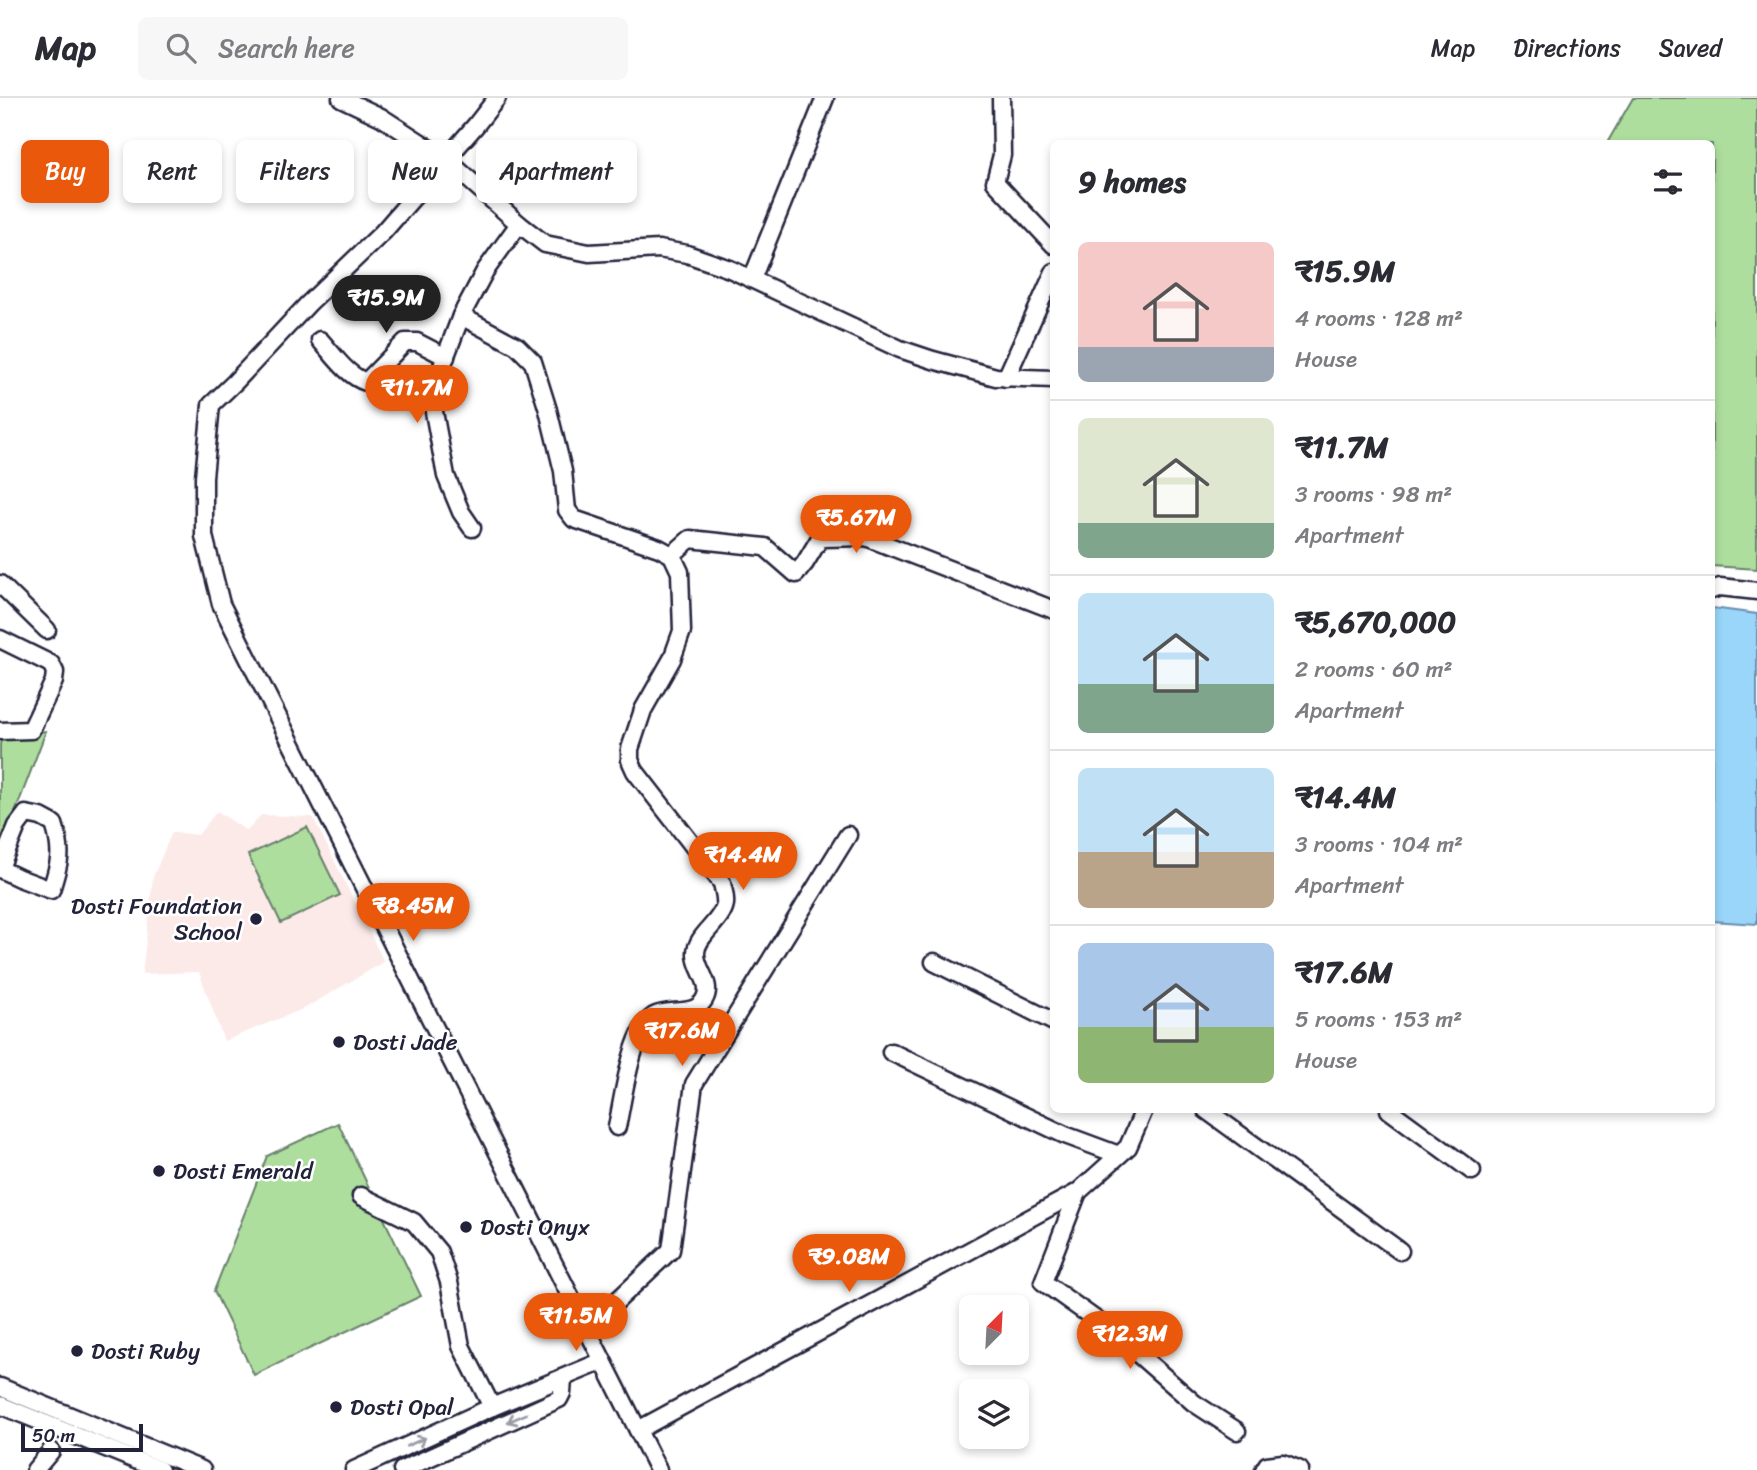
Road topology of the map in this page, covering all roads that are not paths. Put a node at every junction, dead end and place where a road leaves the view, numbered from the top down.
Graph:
1 (341, 98) edge
2 (497, 98) edge
3 (825, 98) edge
4 (1001, 98) edge
5 (417, 140) edge
6 (462, 141) edge
7 (462, 173) edge
8 (408, 203) edge
9 (519, 224) junction
10 (1050, 241) edge
11 (752, 279) junction
12 (1050, 281) edge
13 (461, 316) junction
14 (320, 340) dead end
15 (446, 357) junction
16 (1006, 378) junction
17 (1050, 379) edge
18 (471, 528) dead end
19 (672, 555) junction
20 (0, 584) edge
21 (1715, 589) edge
22 (1757, 591) edge
23 (1050, 608) edge
24 (47, 629) dead end
25 (0, 639) edge
26 (0, 732) edge
27 (848, 835) dead end
28 (0, 869) edge
29 (934, 962) dead end
30 (1050, 1020) edge
31 (891, 1052) dead end
32 (1143, 1113) edge
33 (1210, 1113) edge
34 (1393, 1113) edge
35 (617, 1127) dead end
36 (1119, 1155) junction
37 (1472, 1171) dead end
38 (1078, 1192) junction
39 (361, 1196) dead end
40 (1400, 1251) dead end
41 (587, 1329) junction
42 (603, 1361) junction
43 (563, 1378) junction
44 (0, 1387) edge
45 (0, 1405) edge
46 (492, 1407) junction
47 (638, 1430) junction
48 (1237, 1431) dead end
49 (51, 1451) dead end
50 (35, 1470) edge
51 (160, 1470) edge
52 (202, 1470) edge
53 (354, 1470) edge
54 (402, 1470) edge
55 (658, 1470) edge
56 (1264, 1470) edge
57 (1300, 1470) edge

1 - 5 street
2 - 6 street
3 - 11 street
4 - 10 street
7 - 9 street
8 - 41 street
9 - 11 street
9 - 13 street
11 - 16 street
12 - 16 street
13 - 15 street
13 - 19 street
14 - 15 street
15 - 18 street
16 - 17 street
19 - 23 street
19 - 35 street
20 - 24 street
21 - 22 street
25 - 26 street
27 - 41 street
28 - 28 street
29 - 30 street
31 - 36 street
32 - 36 street
33 - 40 street
34 - 37 street
36 - 38 street
38 - 47 street
38 - 48 street
39 - 46 street
41 - 42 street
42 - 43 street
42 - 47 street
43 - 46 street
43 -> 54 street
44 - 52 street
45 - 51 street
53 -> 46 street
47 - 55 street
49 - 50 street
56 - 57 street

